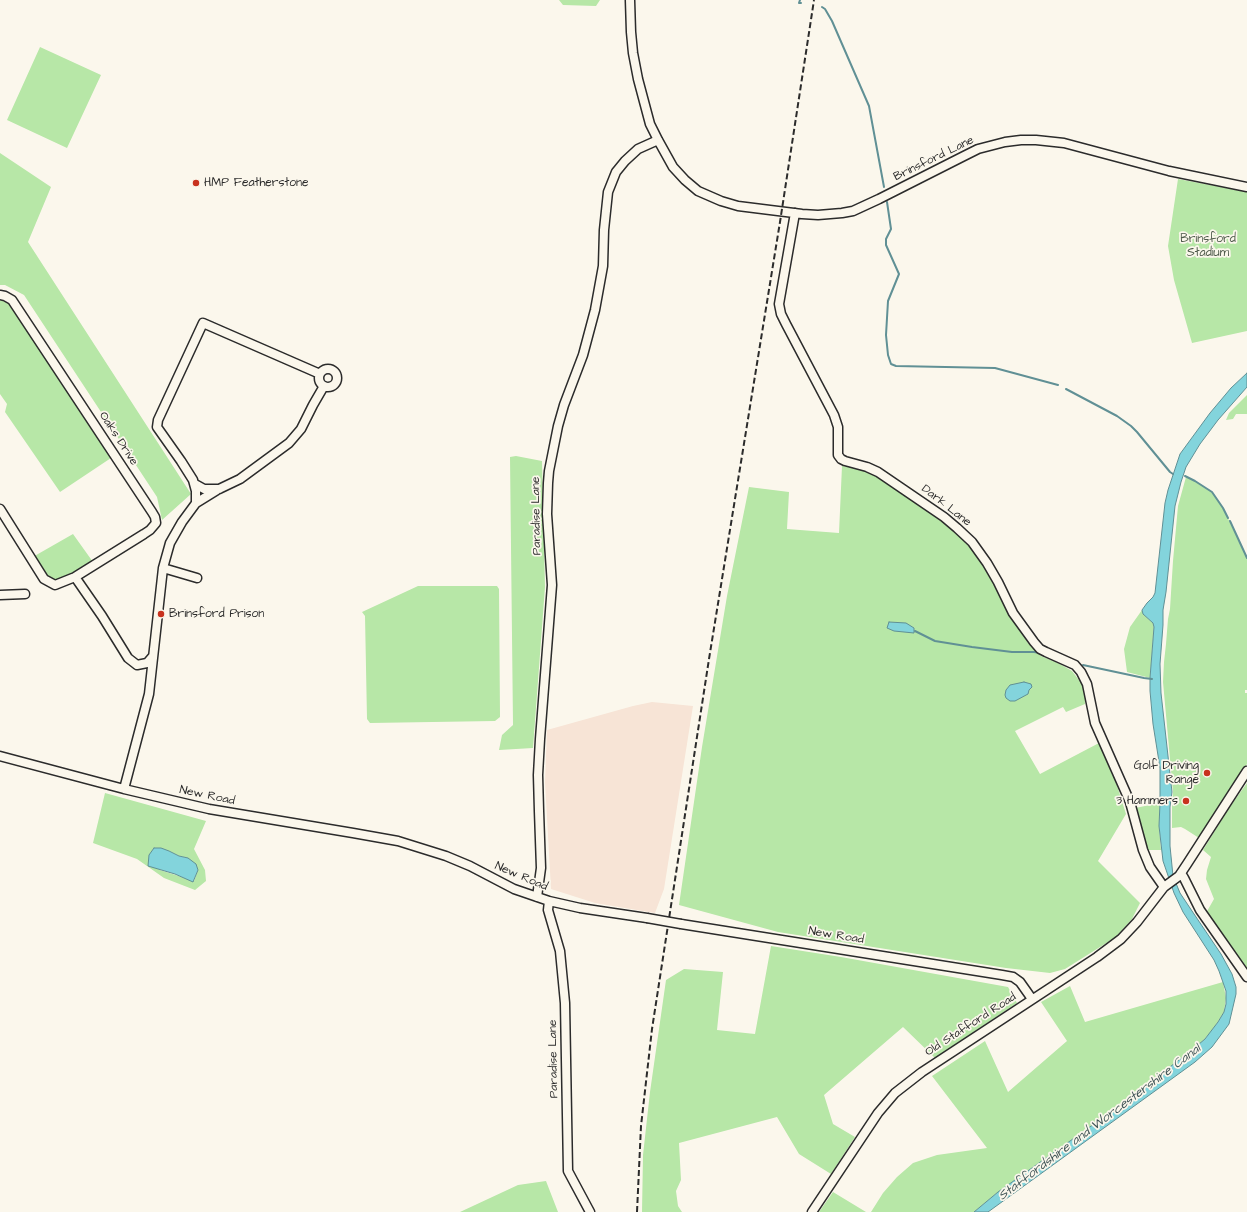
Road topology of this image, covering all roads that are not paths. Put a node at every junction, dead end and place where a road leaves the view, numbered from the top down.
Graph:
1 (630, 0) edge
2 (658, 140) junction
3 (1247, 187) edge
4 (795, 213) junction
5 (0, 295) edge
6 (320, 374) junction
7 (324, 386) junction
8 (194, 484) junction
9 (220, 489) junction
10 (196, 503) junction
11 (0, 509) edge
12 (163, 568) junction
13 (75, 577) junction
14 (197, 578) dead end
15 (25, 594) dead end
16 (0, 595) edge
17 (154, 655) junction
18 (0, 756) edge
19 (1247, 770) edge
20 (124, 789) junction
21 (1180, 874) junction
22 (1166, 885) junction
23 (537, 897) junction
24 (549, 901) junction
25 (1247, 978) edge
26 (1032, 999) junction
27 (590, 1212) edge
28 (812, 1212) edge

1 - 2 street, Brinsford Lane
2 - 4 street, Brinsford Lane
2 - 23 street, Paradise Lane
3 - 4 street, Brinsford Lane
4 - 22 street, Dark Lane
5 - 13 street, Oaks Drive
6 - 7 street
6 - 7 street
6 - 8 street
7 - 9 street
8 - 9 street
8 - 10 street
9 - 10 street
10 - 12 street
11 - 13 street, Oaks Drive
12 - 14 street
12 - 17 street
13 - 17 street
15 - 16 street
17 - 20 street
18 - 20 street, New Road
19 - 21 street
20 - 23 street, New Road
21 - 22 street, Old Stafford Road
21 - 25 street
22 - 26 street, Old Stafford Road
23 - 24 street, New Road
24 - 26 street, New Road, bridge
24 - 27 street, Paradise Lane
26 - 28 street, Old Stafford Road

